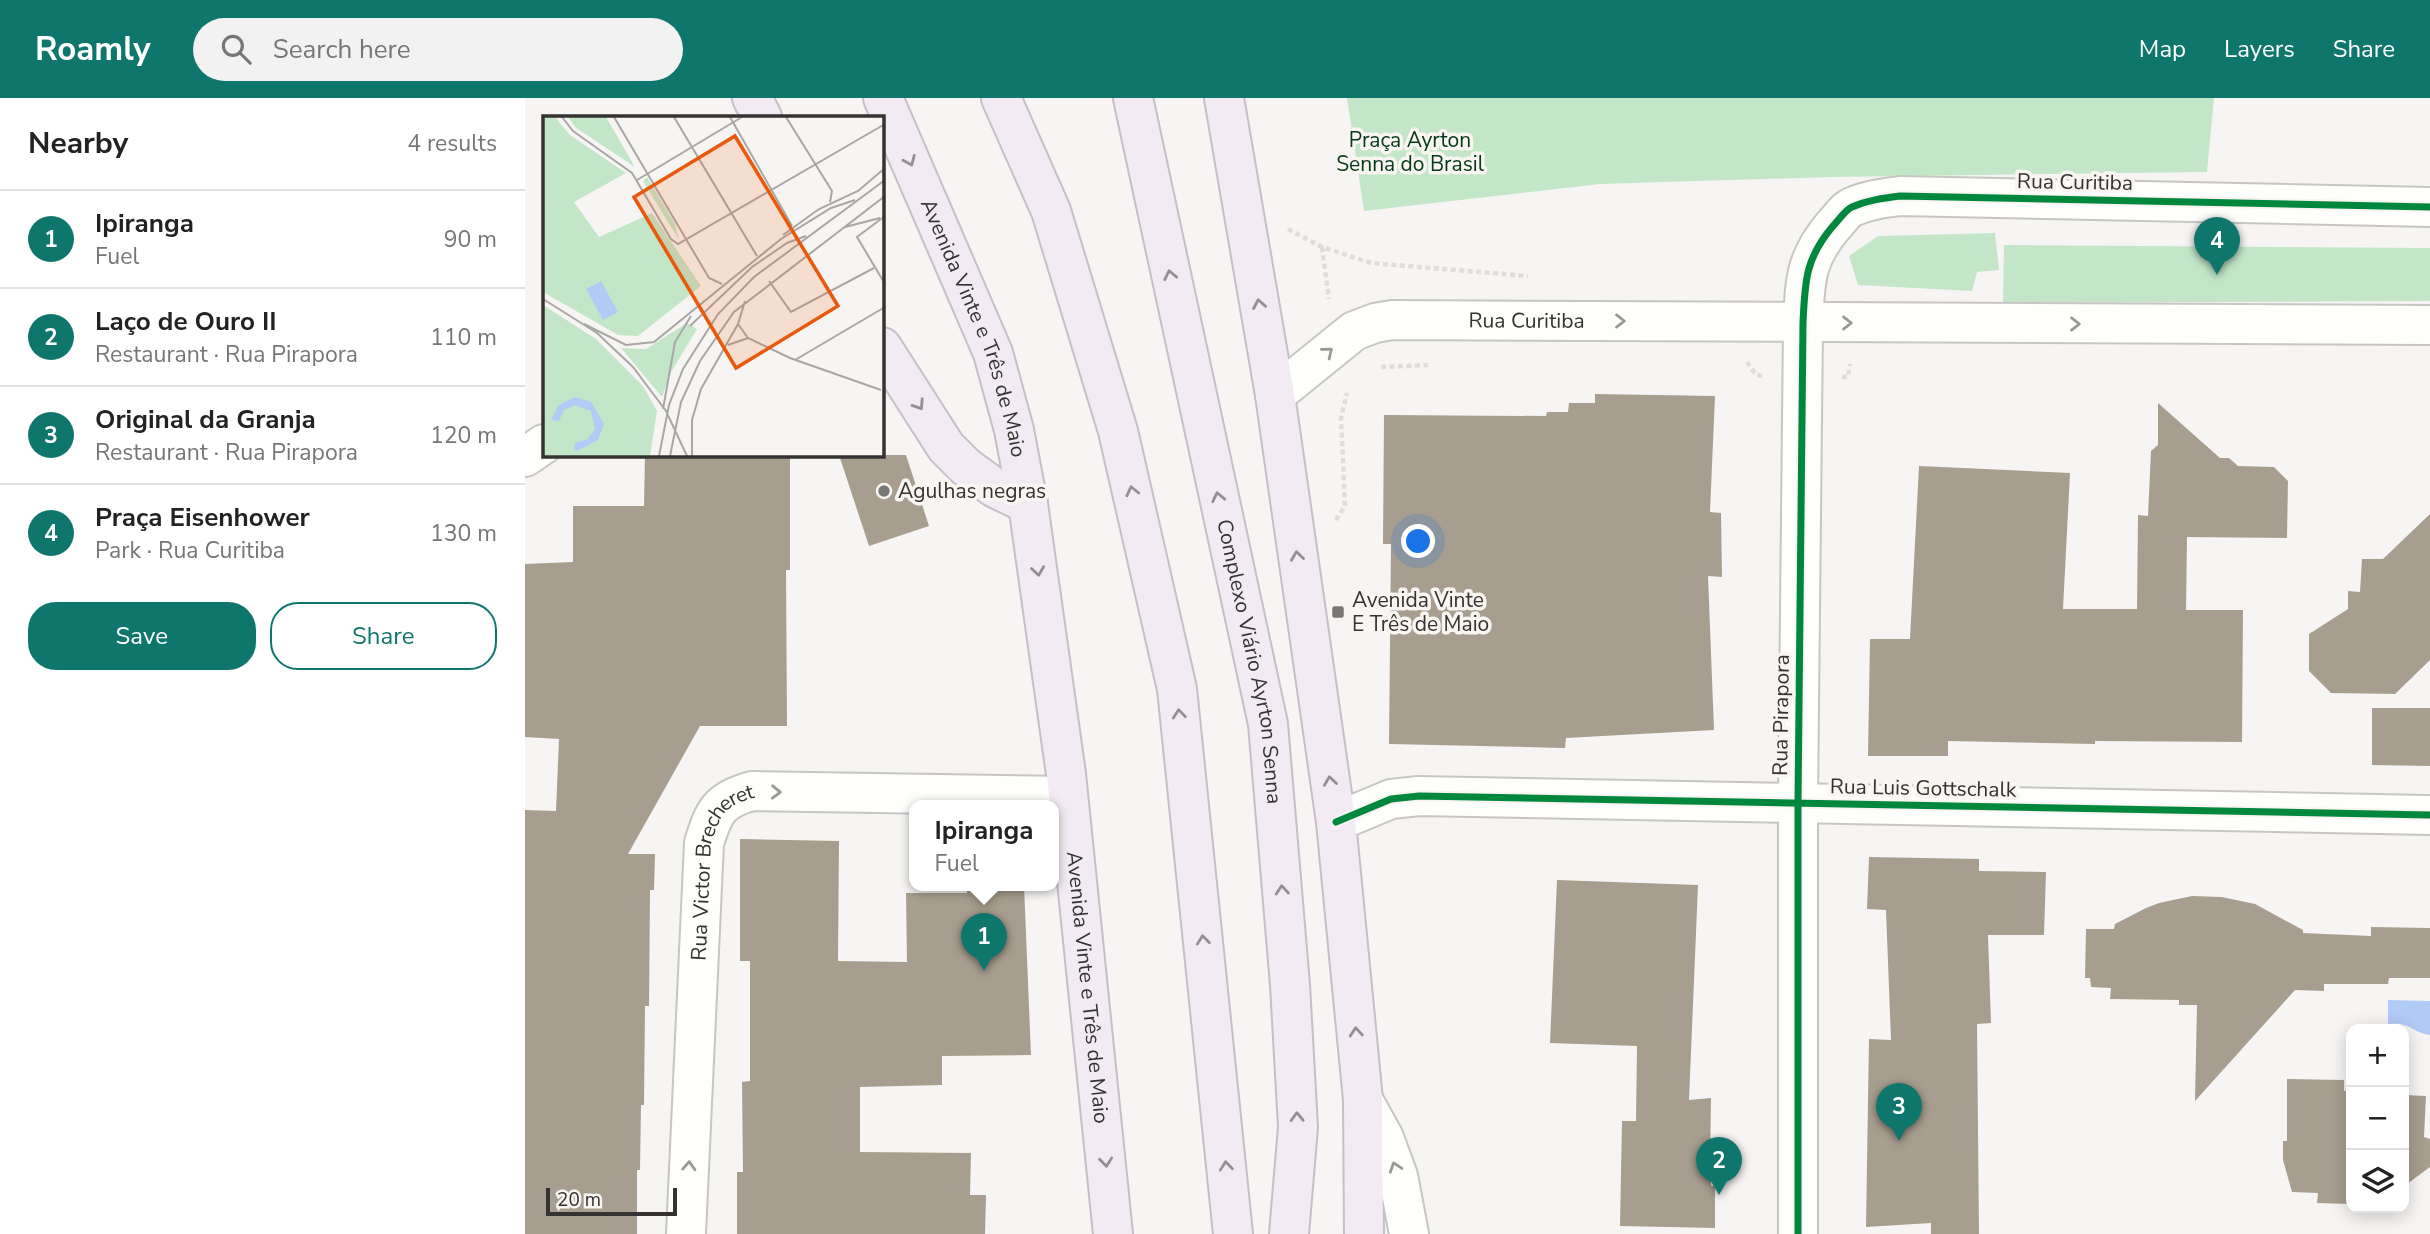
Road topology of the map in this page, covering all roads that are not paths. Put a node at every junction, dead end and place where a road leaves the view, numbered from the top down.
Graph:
1 (883, 98) edge
2 (1001, 98) edge
3 (1133, 98) edge
4 (1224, 98) edge
5 (2430, 207) edge
6 (1803, 323) junction
7 (2430, 325) edge
8 (884, 350) edge
9 (1275, 395) junction
10 (543, 445) edge
11 (525, 457) edge
12 (1028, 504) junction
13 (1068, 796) junction
14 (1798, 803) junction
15 (2430, 815) edge
16 (1336, 822) junction
17 (1363, 1100) junction
18 (686, 1234) edge
19 (1113, 1234) edge
20 (1233, 1234) edge
21 (1289, 1234) edge
22 (1364, 1234) edge
23 (1409, 1234) edge
24 (1798, 1234) edge

1 -> 12 highway, Avenida Vinte e Três de Maio
20 -> 2 highway
21 -> 3 highway, Complexo Viário Ayrton Senna
9 -> 4 highway
5 - 6 street, Rua Curitiba
6 -> 7 street, Rua Curitiba
9 -> 6 street, Rua Curitiba
6 - 14 street, Rua Pirapora
8 -> 12 highway
16 -> 9 highway
10 - 11 street
12 -> 13 highway, Avenida Vinte e Três de Maio
18 -> 13 street, Rua Victor Brecheret
13 -> 19 highway, Avenida Vinte e Três de Maio
14 - 15 street, Rua Luis Gottschalk
14 - 16 street, Rua Luis Gottschalk
14 - 24 street, Rua Pirapora
17 -> 16 highway
17 - 22 highway
23 -> 17 street

